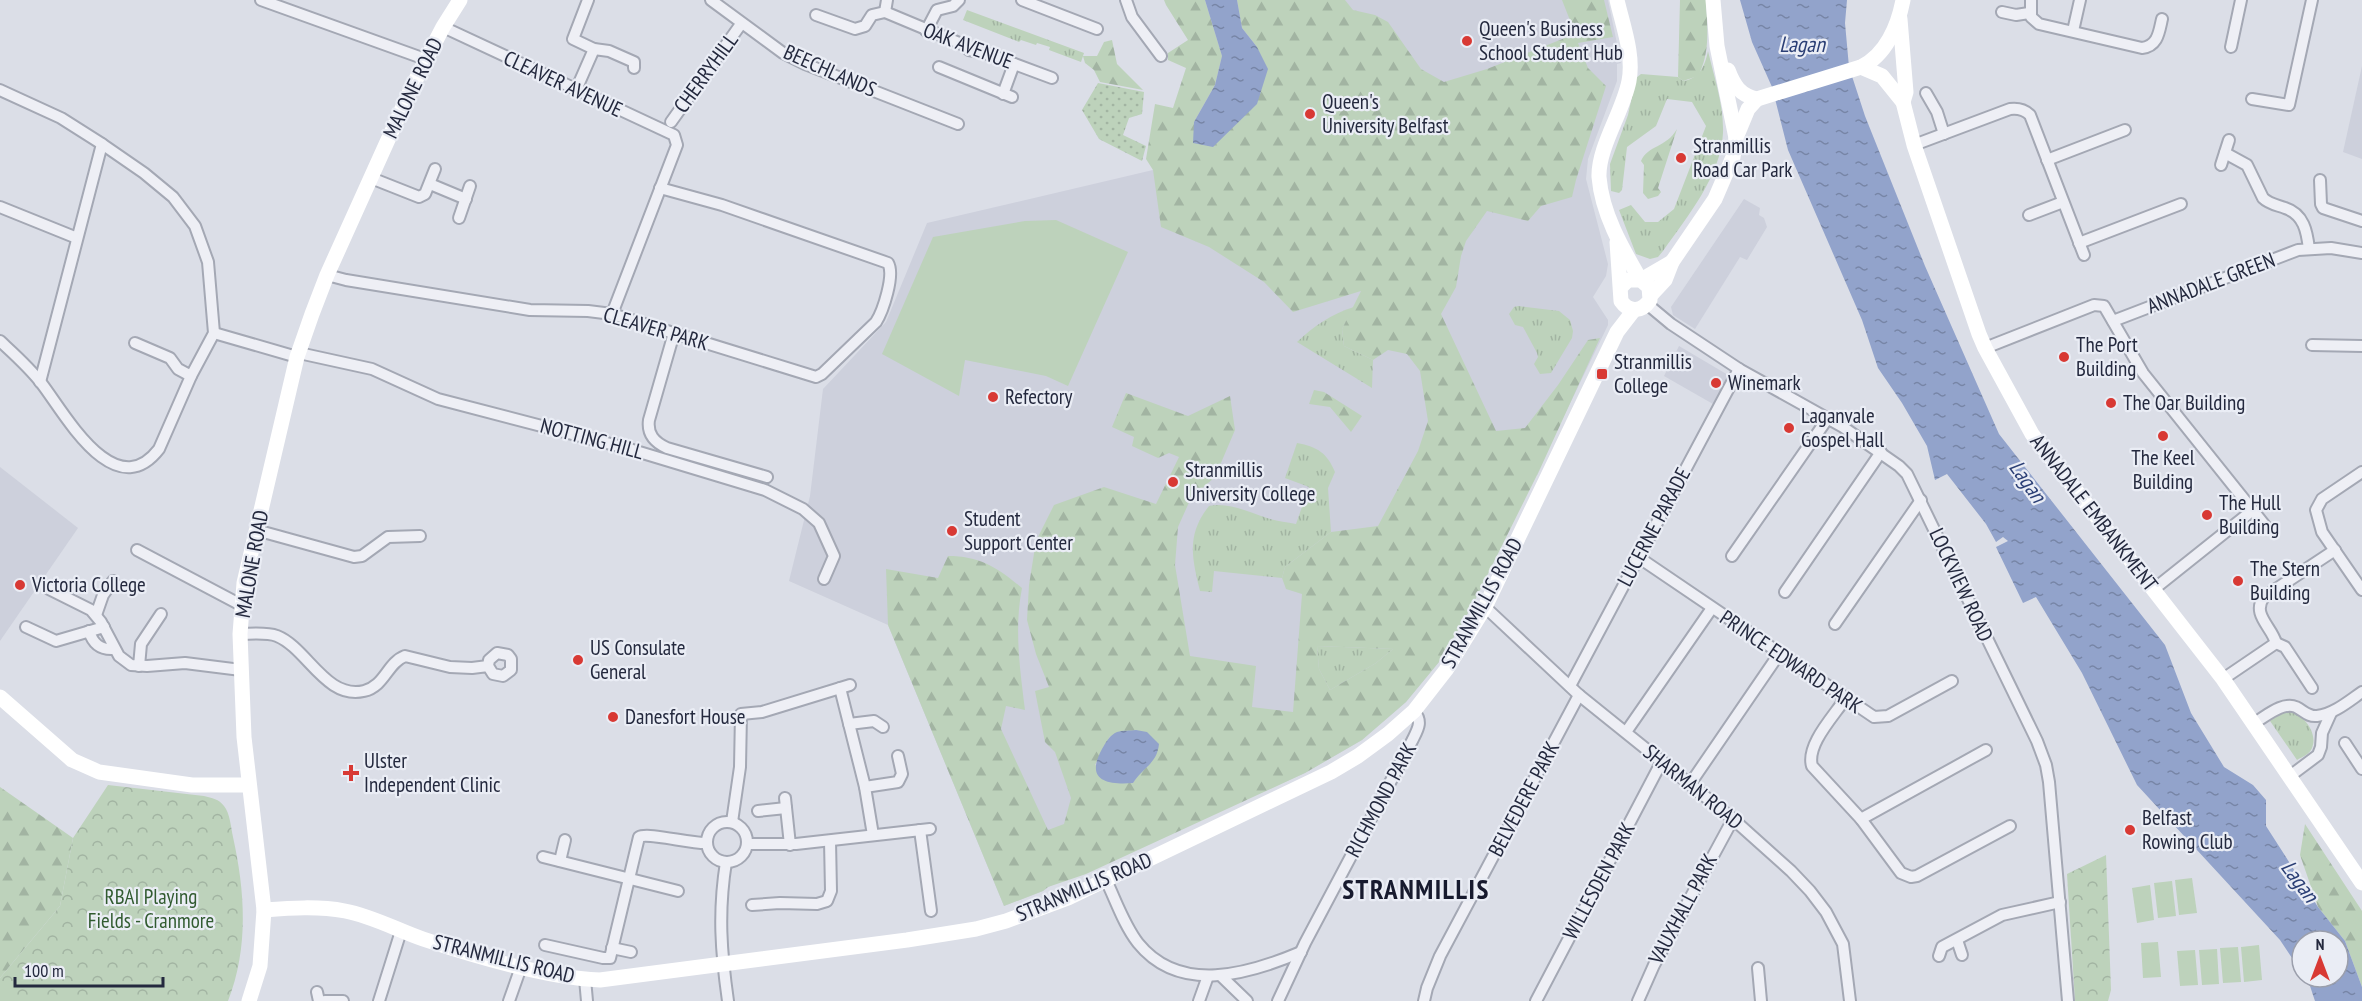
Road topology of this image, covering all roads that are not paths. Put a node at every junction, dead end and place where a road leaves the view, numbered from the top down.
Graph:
1 (261, 0) edge
2 (460, 0) edge
3 (588, 0) edge
4 (711, 0) edge
5 (887, 0) edge
6 (959, 0) edge
7 (1022, 0) edge
8 (1126, 0) edge
9 (1617, 0) edge
10 (1713, 0) edge
11 (2031, 0) edge
12 (2080, 0) edge
13 (2241, 0) edge
14 (2312, 0) edge
15 (1902, 8) edge
16 (885, 12) junction
17 (2002, 12) dead end
18 (2029, 13) junction
19 (816, 15) dead end
20 (2162, 19) dead end
21 (741, 24) junction
22 (443, 27) junction
23 (1097, 29) dead end
24 (926, 31) junction
25 (2073, 31) junction
26 (1716, 39) junction
27 (2231, 47) dead end
28 (594, 49) junction
29 (1161, 56) dead end
30 (425, 59) junction
31 (1014, 64) junction
32 (939, 67) dead end
33 (634, 68) dead end
34 (1858, 68) junction
35 (1052, 78) dead end
36 (0, 90) edge
37 (576, 90) junction
38 (1926, 93) dead end
39 (1761, 98) junction
40 (2252, 99) dead end
41 (1903, 102) junction
42 (670, 122) dead end
43 (958, 124) dead end
44 (2125, 130) dead end
45 (1944, 134) junction
46 (1736, 138) junction
47 (2229, 140) dead end
48 (102, 144) junction
49 (1914, 144) junction
50 (2225, 153) junction
51 (2047, 160) junction
52 (2221, 165) dead end
53 (435, 169) dead end
54 (371, 178) junction
55 (2320, 180) dead end
56 (429, 184) junction
57 (470, 186) dead end
58 (660, 188) junction
59 (465, 199) junction
60 (2063, 202) junction
61 (2181, 204) dead end
62 (0, 207) edge
63 (2029, 215) dead end
64 (459, 218) dead end
65 (2362, 221) edge
66 (77, 238) junction
67 (1616, 238) junction
68 (2079, 243) junction
69 (2309, 249) junction
70 (2362, 254) edge
71 (2084, 255) dead end
72 (1672, 262) junction
73 (327, 275) junction
74 (1640, 279) junction
75 (1621, 287) junction
76 (1639, 303) junction
77 (612, 314) junction
78 (2113, 321) junction
79 (214, 333) junction
80 (674, 333) junction
81 (0, 341) edge
82 (135, 343) dead end
83 (2312, 345) dead end
84 (2362, 346) edge
85 (1984, 348) junction
86 (298, 355) junction
87 (1738, 369) junction
88 (190, 376) junction
89 (40, 382) junction
90 (1827, 418) junction
91 (1881, 453) junction
92 (2362, 472) edge
93 (767, 477) dead end
94 (1921, 500) junction
95 (2253, 510) junction
96 (2267, 528) dead end
97 (256, 530) junction
98 (420, 536) dead end
99 (137, 550) dead end
100 (2335, 550) junction
101 (1732, 556) dead end
102 (1638, 557) junction
103 (824, 579) dead end
104 (113, 581) dead end
105 (49, 589) dead end
106 (2154, 589) junction
107 (2362, 590) edge
108 (1785, 592) dead end
109 (241, 606) junction
110 (1485, 607) junction
111 (1712, 608) junction
112 (161, 614) dead end
113 (96, 615) junction
114 (1835, 624) dead end
115 (26, 627) dead end
116 (104, 627) junction
117 (89, 631) junction
118 (240, 633) junction
119 (2276, 643) junction
120 (114, 649) junction
121 (1779, 654) junction
122 (139, 666) junction
123 (488, 666) dead end
124 (241, 670) junction
125 (2223, 678) junction
126 (1952, 681) dead end
127 (1570, 686) junction
128 (2312, 688) dead end
129 (2362, 692) edge
130 (1579, 694) junction
131 (0, 698) edge
132 (1845, 699) junction
133 (1414, 711) junction
134 (2331, 713) junction
135 (2254, 723) junction
136 (849, 724) junction
137 (883, 728) dead end
138 (1626, 732) junction
139 (2345, 743) dead end
140 (1986, 750) dead end
141 (898, 756) dead end
142 (1662, 761) junction
143 (2362, 769) edge
144 (2290, 776) junction
145 (1690, 784) junction
146 (248, 785) junction
147 (866, 787) junction
148 (758, 811) dead end
149 (1733, 819) junction
150 (1861, 819) junction
151 (732, 822) junction
152 (2010, 826) dead end
153 (873, 836) junction
154 (565, 840) dead end
155 (830, 841) junction
156 (707, 843) junction
157 (748, 844) junction
158 (790, 845) junction
159 (543, 857) dead end
160 (560, 861) junction
161 (726, 862) junction
162 (628, 878) junction
163 (1106, 880) junction
164 (2362, 884) edge
165 (678, 891) dead end
166 (2060, 902) junction
167 (752, 905) dead end
168 (264, 910) junction
169 (931, 911) dead end
170 (401, 931) junction
171 (1957, 940) junction
172 (545, 945) dead end
173 (631, 952) dead end
174 (1301, 952) junction
175 (611, 953) junction
176 (1962, 955) dead end
177 (1939, 956) dead end
178 (723, 963) junction
179 (520, 967) junction
180 (1758, 968) dead end
181 (1220, 975) junction
182 (1208, 976) junction
183 (585, 979) junction
184 (320, 998) edge
185 (1280, 1000) edge
186 (249, 1001) edge
187 (343, 1001) edge
188 (379, 1001) edge
189 (509, 1001) edge
190 (587, 1001) edge
191 (728, 1001) edge
192 (1199, 1001) edge
193 (1247, 1001) edge
194 (1424, 1001) edge
195 (1536, 1001) edge
196 (1638, 1001) edge
197 (1761, 1001) edge
198 (1850, 1001) edge
199 (2068, 1001) edge

1 - 30 street
2 - 22 street, MALONE ROAD
3 - 28 street
4 - 21 street, BEECHLANDS
5 - 16 street
6 - 24 street
7 - 23 street
8 - 29 street
9 - 67 street
10 - 26 street
11 - 18 street
12 - 25 street
13 - 27 street
14 - 40 street
15 - 34 street, ANNADALE EMBANKMENT
15 - 41 street, ANNADALE EMBANKMENT
16 - 19 street
16 - 24 street, OAK AVENUE
17 - 18 street
18 - 25 street
20 - 25 street
21 - 42 street, CHERRYHILL
21 - 43 street, BEECHLANDS
22 - 30 street, MALONE ROAD
22 - 37 street, CLEAVER AVENUE
24 - 31 street, OAK AVENUE
26 - 39 street
26 - 46 street
28 - 33 street
28 - 37 street
30 - 54 street, MALONE ROAD
31 - 32 street
31 - 35 street, OAK AVENUE
34 - 39 street
34 - 41 street, ANNADALE EMBANKMENT
36 - 48 street
37 - 58 street, CLEAVER AVENUE
38 - 45 street
39 - 46 street, STRANMILLIS ROAD
41 - 49 street, ANNADALE EMBANKMENT
44 - 51 street
45 - 49 street
45 - 51 street
46 - 72 street, STRANMILLIS ROAD
47 - 50 street
48 - 66 street
48 - 79 street
49 - 85 street, ANNADALE EMBANKMENT
50 - 52 street
50 - 69 street
51 - 60 street
53 - 56 street
54 - 56 street
54 - 73 street, MALONE ROAD
55 - 65 street
56 - 59 street
57 - 59 street
58 - 77 street
58 - 80 street, CLEAVER PARK
59 - 64 street
60 - 63 street
60 - 68 street
61 - 68 street
62 - 66 street
66 - 89 street
67 - 74 street
67 - 75 street
68 - 71 street
69 - 70 street, ANNADALE GREEN
69 - 78 street, ANNADALE GREEN
72 - 74 street
72 - 76 street, STRANMILLIS ROAD
73 - 77 street, CLEAVER PARK
73 - 86 street, MALONE ROAD
74 - 75 street
74 - 76 street
75 - 76 street
76 - 87 street, LOCKVIEW ROAD
76 - 110 street, STRANMILLIS ROAD
77 - 80 street, CLEAVER PARK
78 - 85 street
78 - 95 street
79 - 86 street, NOTTING HILL
79 - 88 street
80 - 93 street
81 - 89 street
82 - 88 street
83 - 84 street
85 - 106 street, ANNADALE EMBANKMENT
86 - 97 street, MALONE ROAD
86 - 103 street, NOTTING HILL
87 - 90 street, LOCKVIEW ROAD
87 - 102 street, LUCERNE PARADE
88 - 89 street
90 - 91 street, LOCKVIEW ROAD
90 - 101 street
91 - 94 street, LOCKVIEW ROAD
91 - 108 street
92 - 100 street
94 - 114 street
94 - 166 street, LOCKVIEW ROAD
95 - 96 street
95 - 106 street
97 - 98 street
97 - 109 street, MALONE ROAD
99 - 109 street
100 - 107 street
100 - 119 street
102 - 111 street, PRINCE EDWARD PARK
102 - 127 street, LUCERNE PARADE
104 - 113 street
105 - 113 street
106 - 125 street, ANNADALE EMBANKMENT
109 - 118 street, MALONE ROAD
110 - 127 street, SHARMAN ROAD
110 - 133 street, STRANMILLIS ROAD
111 - 121 street, PRINCE EDWARD PARK
111 - 138 street
112 - 122 street
113 - 116 street
115 - 117 street
116 - 117 street
116 - 120 street
117 - 120 street
118 - 123 street
118 - 124 street, MALONE ROAD
119 - 125 street
119 - 128 street
120 - 122 street
121 - 132 street, PRINCE EDWARD PARK
121 - 145 street
122 - 124 street
124 - 146 street, MALONE ROAD
125 - 135 street, ANNADALE EMBANKMENT
126 - 132 street, PRINCE EDWARD PARK
127 - 130 street, SHARMAN ROAD
129 - 134 street
130 - 138 street, SHARMAN ROAD
130 - 194 street, BELVEDERE PARK
131 - 146 street
132 - 150 street
133 - 163 street, STRANMILLIS ROAD
133 - 174 street, RICHMOND PARK
134 - 135 street
134 - 144 street
135 - 144 street, ANNADALE EMBANKMENT
136 - 137 street
136 - 147 street
136 - 151 street
138 - 142 street, SHARMAN ROAD
139 - 143 street
140 - 150 street
141 - 147 street
142 - 145 street, SHARMAN ROAD
142 - 195 street, WILLESDEN PARK
144 - 164 street, ANNADALE EMBANKMENT
145 - 149 street, SHARMAN ROAD
146 - 168 street, MALONE ROAD
147 - 153 street
148 - 158 street
149 - 196 street, VAUXHALL PARK
149 - 198 street, SHARMAN ROAD
150 - 152 street
151 - 156 street
151 - 157 street
153 - 155 street
153 - 169 street
154 - 160 street
155 - 158 street
155 - 167 street
156 - 161 street
156 - 162 street
157 - 158 street
157 - 161 street
159 - 160 street
160 - 162 street
161 - 178 street
162 - 165 street
162 - 175 street
163 - 178 street, STRANMILLIS ROAD
163 - 182 street
166 - 171 street
166 - 199 street, LOCKVIEW ROAD
168 - 170 street, STRANMILLIS ROAD
168 - 186 street, MALONE ROAD
170 - 179 street, STRANMILLIS ROAD
170 - 188 street
171 - 176 street
171 - 177 street
172 - 175 street
173 - 175 street
174 - 181 street
174 - 185 street, RICHMOND PARK
178 - 183 street, STRANMILLIS ROAD
178 - 191 street
179 - 183 street, STRANMILLIS ROAD
179 - 189 street
180 - 197 street
181 - 182 street
181 - 193 street
182 - 192 street
183 - 190 street
184 - 187 street

